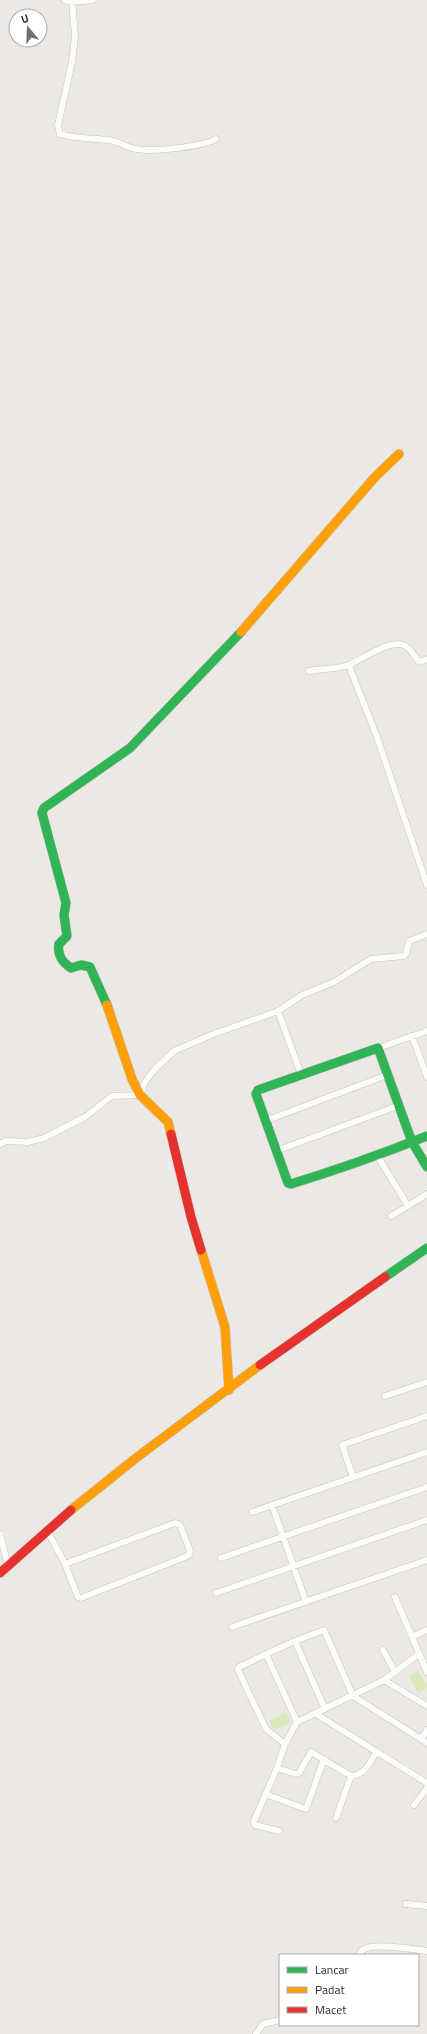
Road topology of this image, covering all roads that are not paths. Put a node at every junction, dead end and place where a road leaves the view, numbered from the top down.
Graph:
1 (65, 0) edge
2 (93, 0) edge
3 (72, 1) edge
4 (216, 139) dead end
5 (399, 454) dead end
6 (427, 659) edge
7 (350, 665) junction
8 (309, 671) dead end
9 (427, 885) edge
10 (427, 934) edge
11 (278, 1011) junction
12 (427, 1031) edge
13 (412, 1036) junction
14 (378, 1048) junction
15 (301, 1074) junction
16 (388, 1075) junction
17 (427, 1077) edge
18 (140, 1095) junction
19 (400, 1105) junction
20 (265, 1121) junction
21 (427, 1136) edge
22 (412, 1142) junction
23 (0, 1144) edge
24 (276, 1151) junction
25 (377, 1155) junction
26 (427, 1167) edge
27 (427, 1194) edge
28 (408, 1206) junction
29 (391, 1216) dead end
30 (427, 1248) edge
31 (427, 1382) edge
32 (229, 1390) junction
33 (385, 1396) dead end
34 (427, 1416) edge
35 (427, 1452) edge
36 (353, 1477) junction
37 (427, 1487) edge
38 (272, 1505) junction
39 (252, 1512) dead end
40 (427, 1520) edge
41 (47, 1530) junction
42 (0, 1534) edge
43 (283, 1536) junction
44 (221, 1558) dead end
45 (427, 1560) edge
46 (65, 1564) junction
47 (8, 1566) junction
48 (294, 1566) junction
49 (0, 1573) edge
50 (216, 1594) dead end
51 (395, 1597) dead end
52 (306, 1602) junction
53 (232, 1627) dead end
54 (427, 1630) edge
55 (412, 1637) junction
56 (295, 1642) junction
57 (383, 1650) dead end
58 (266, 1654) junction
59 (419, 1654) junction
60 (395, 1672) junction
61 (427, 1672) edge
62 (384, 1680) junction
63 (353, 1696) junction
64 (427, 1706) edge
65 (325, 1709) junction
66 (316, 1714) junction
67 (296, 1722) junction
68 (427, 1730) edge
69 (421, 1739) junction
70 (427, 1743) edge
71 (284, 1744) junction
72 (376, 1752) junction
73 (324, 1759) junction
74 (277, 1768) junction
75 (351, 1776) junction
76 (427, 1783) edge
77 (427, 1788) edge
78 (265, 1794) junction
79 (414, 1805) dead end
80 (336, 1818) dead end
81 (279, 1831) dead end
82 (406, 1904) dead end
83 (427, 1906) edge
84 (427, 1951) edge
85 (360, 1954) edge
86 (279, 2020) edge
87 (256, 2034) edge

1 - 3 street
2 - 3 street
3 - 4 street
5 - 18 street
6 - 7 street
7 - 8 street
7 - 9 street
10 - 11 street
11 - 15 street
11 - 18 street
12 - 13 street
13 - 14 street
13 - 17 street
14 - 15 street
14 - 16 street
15 - 20 street
16 - 19 street
16 - 20 street
18 - 23 street
18 - 32 street
19 - 22 street
19 - 24 street
20 - 24 street
21 - 22 street
22 - 25 street
22 - 26 street
24 - 25 street
25 - 28 street
27 - 28 street
28 - 29 street
30 - 32 street
31 - 33 street
32 - 41 street
34 - 36 street
35 - 36 street
36 - 38 street
37 - 43 street
38 - 39 street
38 - 43 street
40 - 48 street
41 - 46 street
41 - 47 street
42 - 47 street
43 - 44 street
43 - 48 street
45 - 52 street
46 - 46 street
47 - 49 street
48 - 50 street
48 - 52 street
51 - 55 street
52 - 53 street
54 - 55 street
55 - 59 street
56 - 58 street
56 - 63 street
56 - 65 street
57 - 60 street
58 - 67 street
58 - 71 street
59 - 60 street
59 - 61 street
60 - 62 street
62 - 63 street
62 - 64 street
63 - 65 street
63 - 69 street
65 - 66 street
66 - 67 street
66 - 72 street
67 - 71 street
68 - 69 street
69 - 70 street
71 - 74 street
72 - 75 street
72 - 76 street
73 - 74 street
73 - 75 street
73 - 78 street
74 - 78 street
75 - 80 street
77 - 79 street
78 - 81 street
82 - 83 street
84 - 85 street
86 - 87 street

